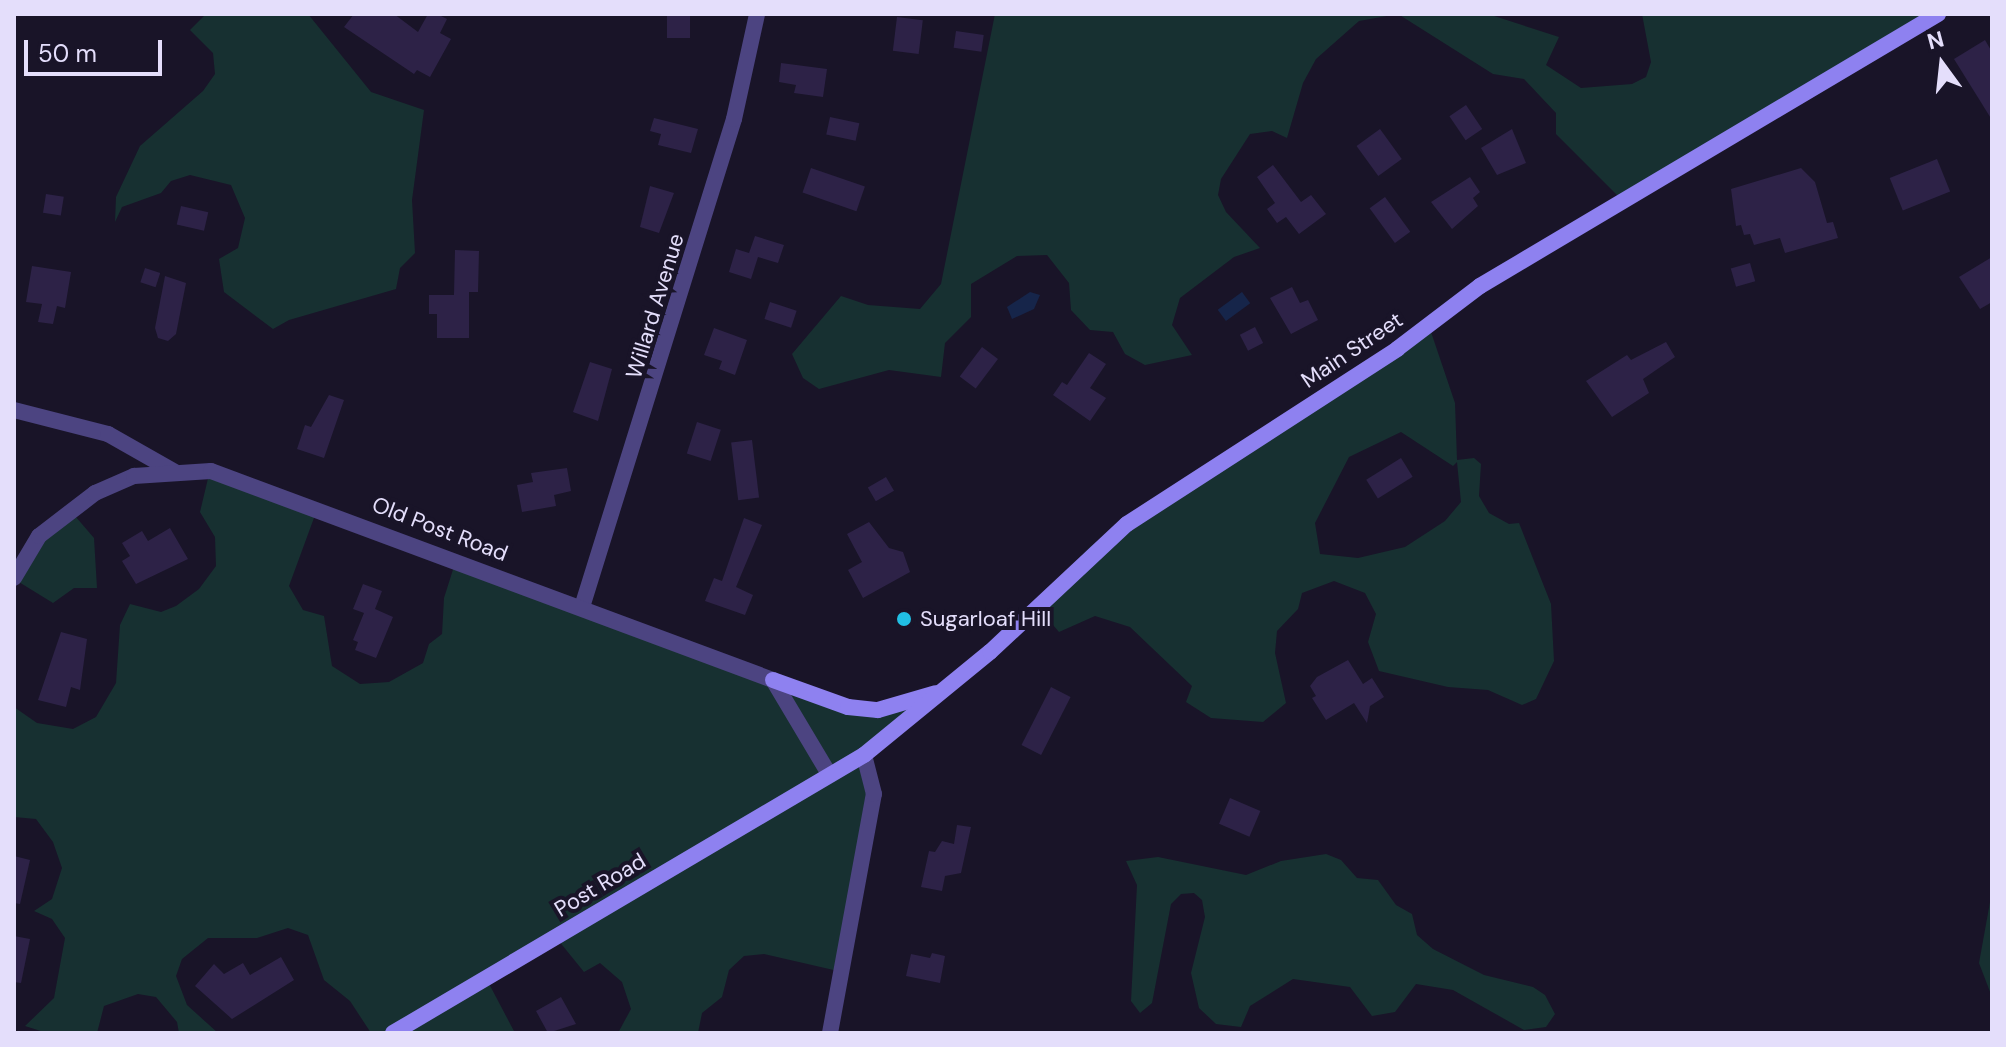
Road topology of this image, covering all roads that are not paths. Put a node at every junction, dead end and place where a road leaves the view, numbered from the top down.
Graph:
1 (757, 14) edge
2 (1938, 14) edge
3 (14, 410) edge
4 (177, 472) junction
5 (14, 578) edge
6 (582, 607) junction
7 (773, 680) junction
8 (948, 688) junction
9 (864, 755) junction
10 (829, 774) junction
11 (393, 1033) edge
12 (830, 1033) edge

1 - 6 street, Willard Avenue
2 - 8 main road, Main Street
3 - 4 street
4 - 5 street, Old Post Road
4 - 6 street, Old Post Road
6 - 7 street, Old Post Road
7 - 8 main road
7 - 10 street
8 - 9 main road, Main Street
9 - 10 main road, Main Street
9 - 12 street
10 - 11 main road, Post Road

